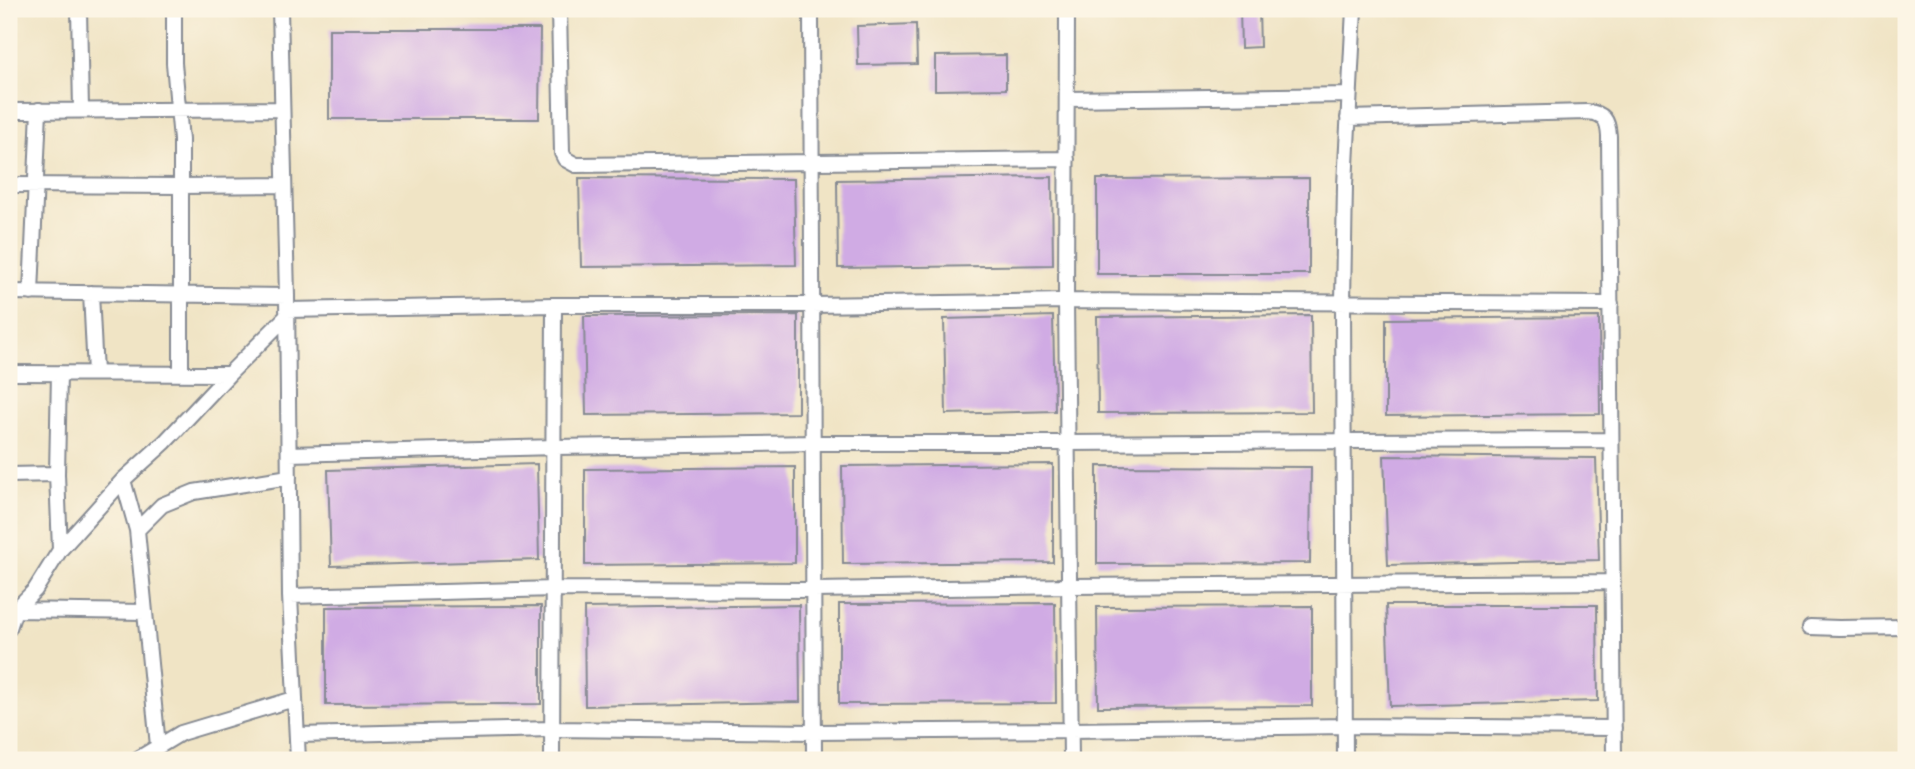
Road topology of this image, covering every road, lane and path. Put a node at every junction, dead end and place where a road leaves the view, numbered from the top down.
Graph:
1 (79, 9) edge
2 (174, 9) edge
3 (280, 9) edge
4 (559, 9) edge
5 (811, 9) edge
6 (1067, 9) edge
7 (1354, 9) edge
8 (1349, 95) junction
9 (1067, 99) junction
10 (179, 109) junction
11 (282, 109) junction
12 (39, 110) junction
13 (81, 110) junction
14 (9, 111) edge
15 (1348, 118) junction
16 (1067, 159) junction
17 (812, 162) junction
18 (9, 185) edge
19 (35, 185) junction
20 (284, 185) junction
21 (181, 186) junction
22 (9, 292) edge
23 (31, 293) junction
24 (91, 293) junction
25 (182, 294) junction
26 (1066, 301) junction
27 (1343, 302) junction
28 (1611, 304) junction
29 (554, 305) junction
30 (812, 305) junction
31 (287, 307) junction
32 (9, 373) edge
33 (59, 373) junction
34 (94, 373) junction
35 (181, 374) junction
36 (229, 374) junction
37 (1343, 440) junction
38 (1611, 440) junction
39 (813, 443) junction
40 (1067, 443) junction
41 (555, 447) junction
42 (289, 454) junction
43 (57, 474) junction
44 (9, 475) edge
45 (289, 477) junction
46 (123, 480) junction
47 (137, 530) junction
48 (60, 550) junction
49 (1613, 582) junction
50 (1344, 585) junction
51 (1069, 586) junction
52 (554, 589) junction
53 (814, 590) junction
54 (290, 596) junction
55 (12, 611) edge
56 (145, 612) junction
57 (1810, 627) dead end
58 (1906, 627) edge
59 (9, 628) edge
60 (294, 699) junction
61 (1345, 726) junction
62 (1614, 728) junction
63 (552, 729) junction
64 (1071, 730) junction
65 (814, 732) junction
66 (298, 735) junction
67 (158, 746) junction
68 (136, 760) edge
69 (298, 760) edge
70 (552, 760) edge
71 (814, 760) edge
72 (1071, 760) edge
73 (1345, 760) edge
74 (1614, 760) edge

1 - 13 street
2 - 10 street
3 - 11 street
4 - 17 street
5 - 17 street
6 - 9 street
7 - 8 street
8 - 9 street
8 - 15 street
9 - 16 street
10 - 11 street
10 - 13 street
10 - 21 street
11 - 20 street
12 - 13 street
12 - 14 street
12 - 19 street
15 - 27 street
15 - 28 street
16 - 17 street
16 - 26 street
17 - 30 street
18 - 19 street
19 - 21 street
19 - 23 street
20 - 21 street
20 - 31 street
21 - 25 street
22 - 23 street
23 - 24 street
24 - 25 street
24 - 34 street
25 - 31 street
25 - 35 street
26 - 27 street
26 - 30 street
26 - 40 street
27 - 28 street
27 - 37 street
28 - 38 street
29 - 30 street
29 - 31 street
29 - 41 street
30 - 39 street
31 - 36 street
31 - 42 street
32 - 33 street
33 - 34 street
33 - 43 street
34 - 35 street
35 - 36 street
36 - 46 street
37 - 38 street
37 - 40 street
37 - 50 street
38 - 49 street
39 - 40 street
39 - 41 street
39 - 53 street
40 - 51 street
41 - 42 street
41 - 52 street
42 - 45 street
43 - 44 street
43 - 48 street
45 - 47 street
45 - 54 street
46 - 47 street
46 - 48 street
47 - 56 street
48 - 55 street
49 - 50 street
49 - 62 street
50 - 51 street
50 - 61 street
51 - 53 street
51 - 64 street
52 - 53 street
52 - 54 street
52 - 63 street
53 - 65 street
54 - 60 street
55 - 56 street
55 - 59 street
56 - 67 street
57 - 58 street
60 - 66 street
60 - 67 street
61 - 62 street
61 - 64 street
61 - 73 street
62 - 74 street
63 - 65 street
63 - 66 street
63 - 70 street
64 - 65 street
64 - 72 street
65 - 71 street
66 - 69 street
67 - 68 street

